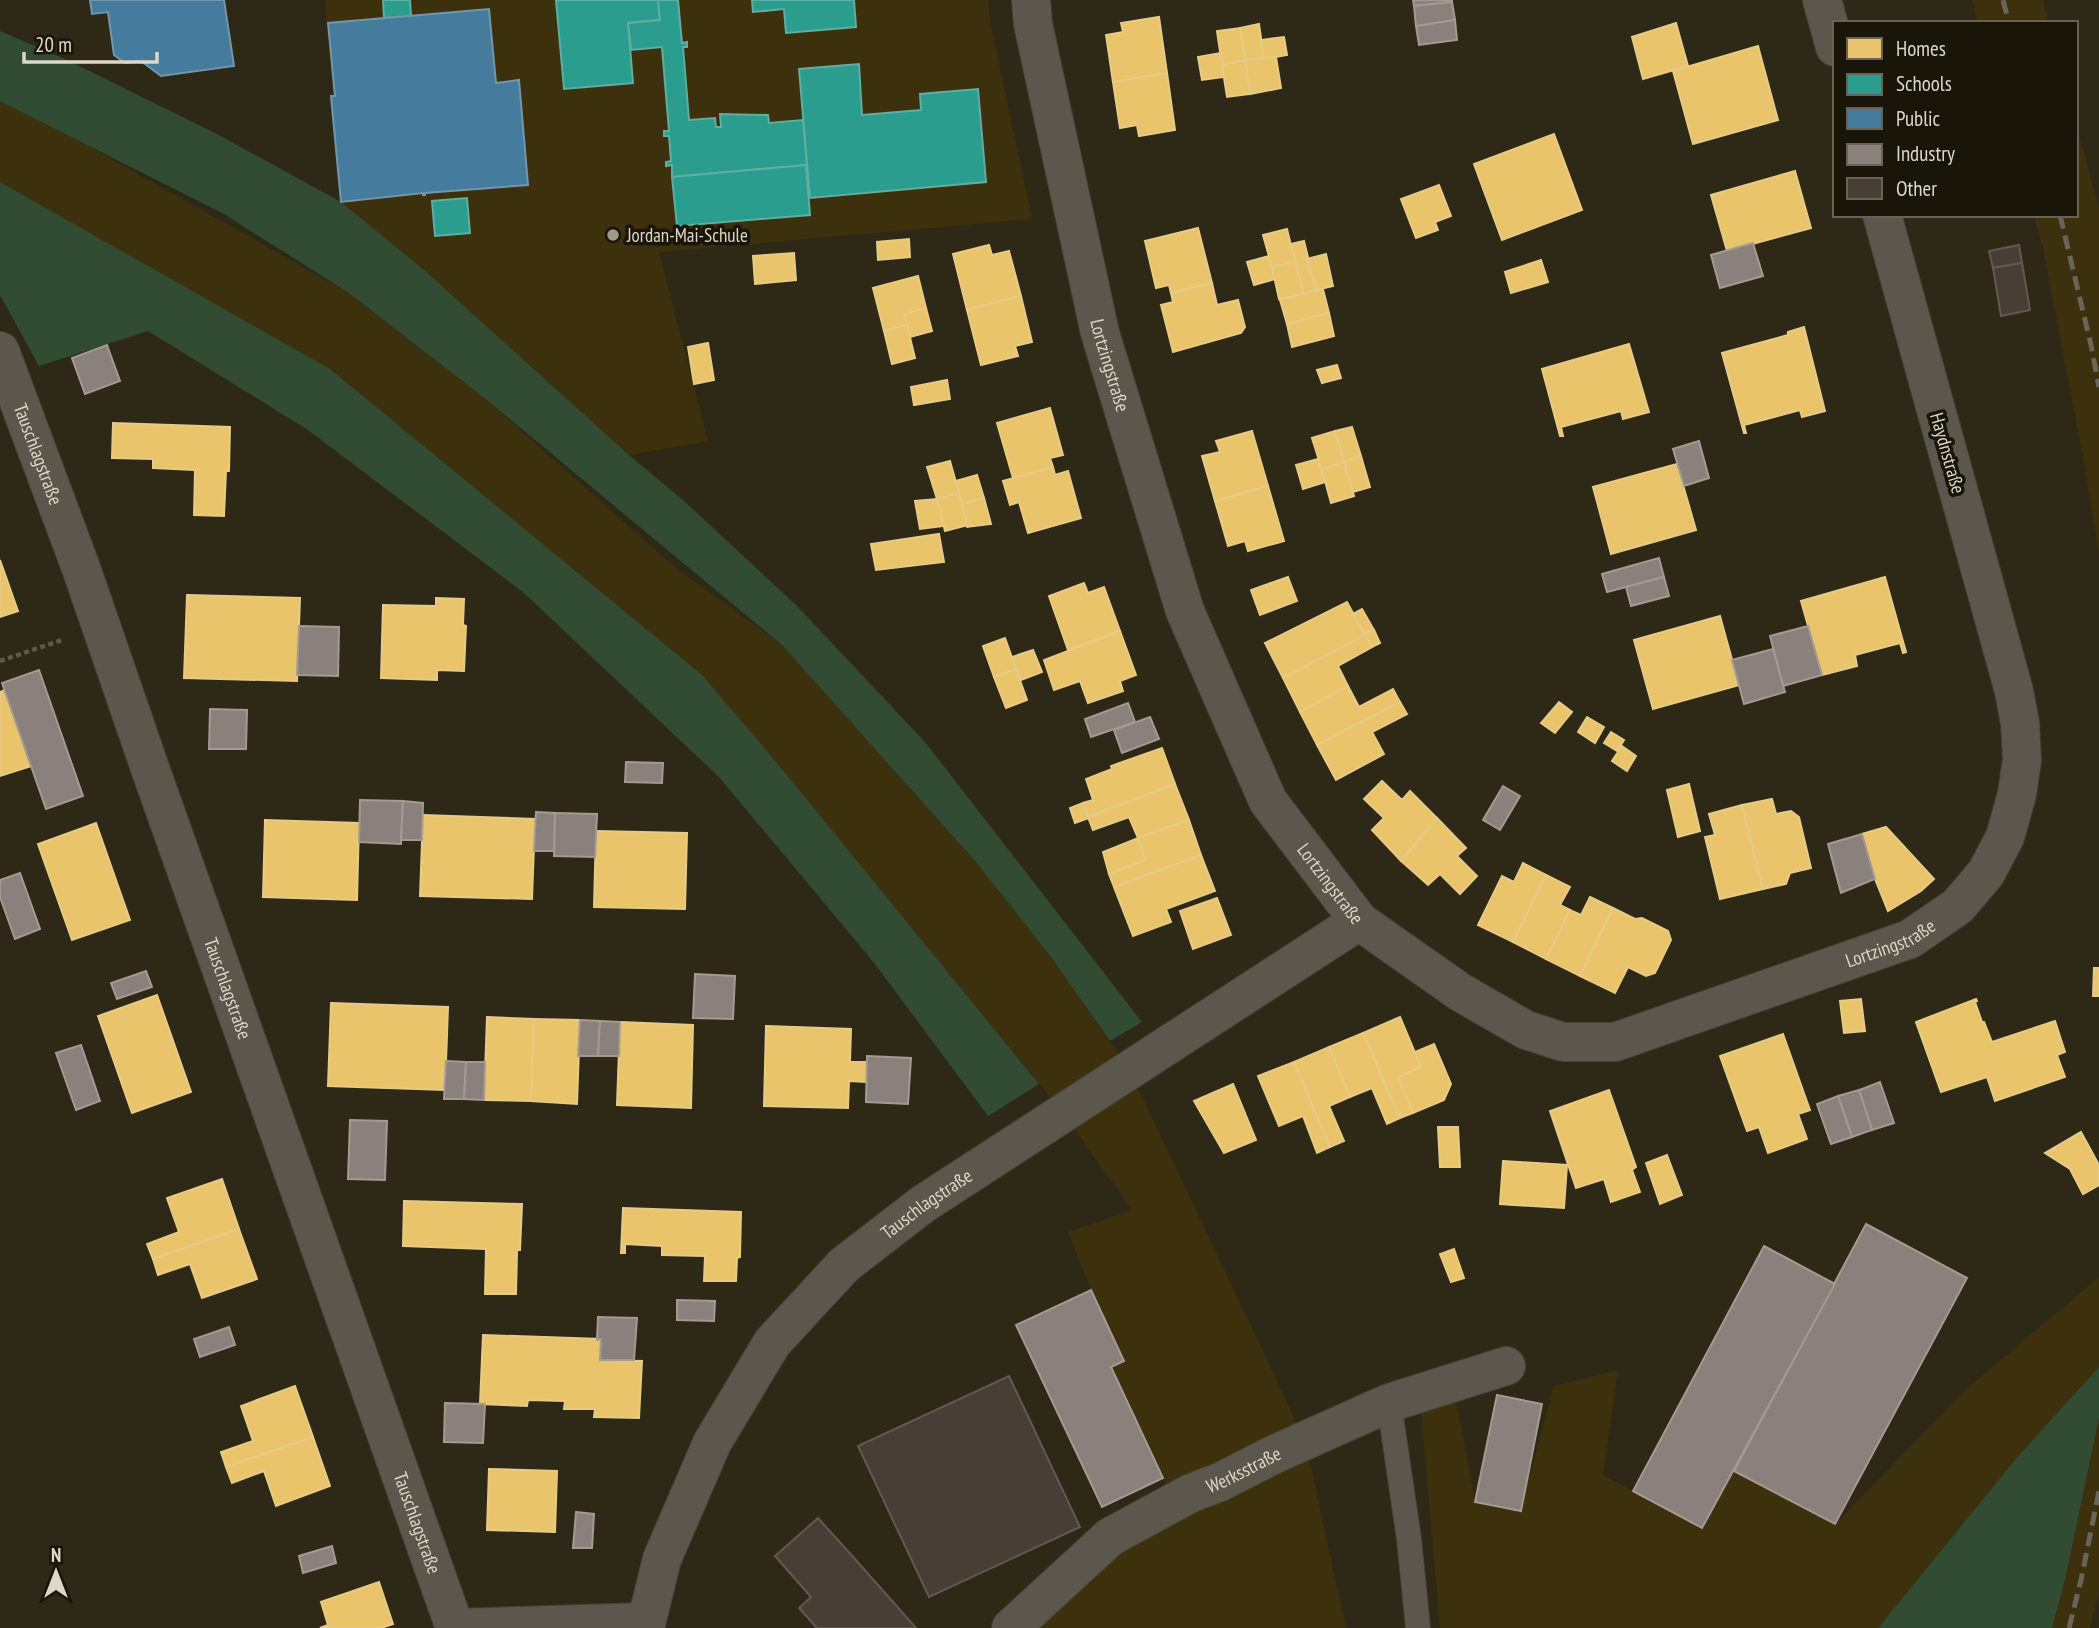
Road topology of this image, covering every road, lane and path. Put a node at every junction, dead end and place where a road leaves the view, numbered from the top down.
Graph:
1 (1031, 0) edge
2 (1822, 0) edge
3 (1833, 40) edge
4 (1883, 217) edge
5 (0, 351) edge
6 (100, 627) junction
7 (0, 660) edge
8 (2014, 691) joint
9 (1359, 921) junction
10 (1506, 1366) dead end
11 (1389, 1403) junction
12 (645, 1625) edge
13 (455, 1628) edge
14 (1011, 1628) edge
15 (1418, 1628) edge

1 - 9 street, Lortzingstraße
2 - 3 street
4 - 8 street, Haydnstraße
5 - 6 street, Tauschlagstraße
6 - 7 path
6 - 13 street, Tauschlagstraße
8 - 9 street, Lortzingstraße
9 - 12 street, Tauschlagstraße
10 - 11 street, Werksstraße
11 - 14 street, Werksstraße
11 - 15 lane
12 - 13 street, Tauschlagstraße

